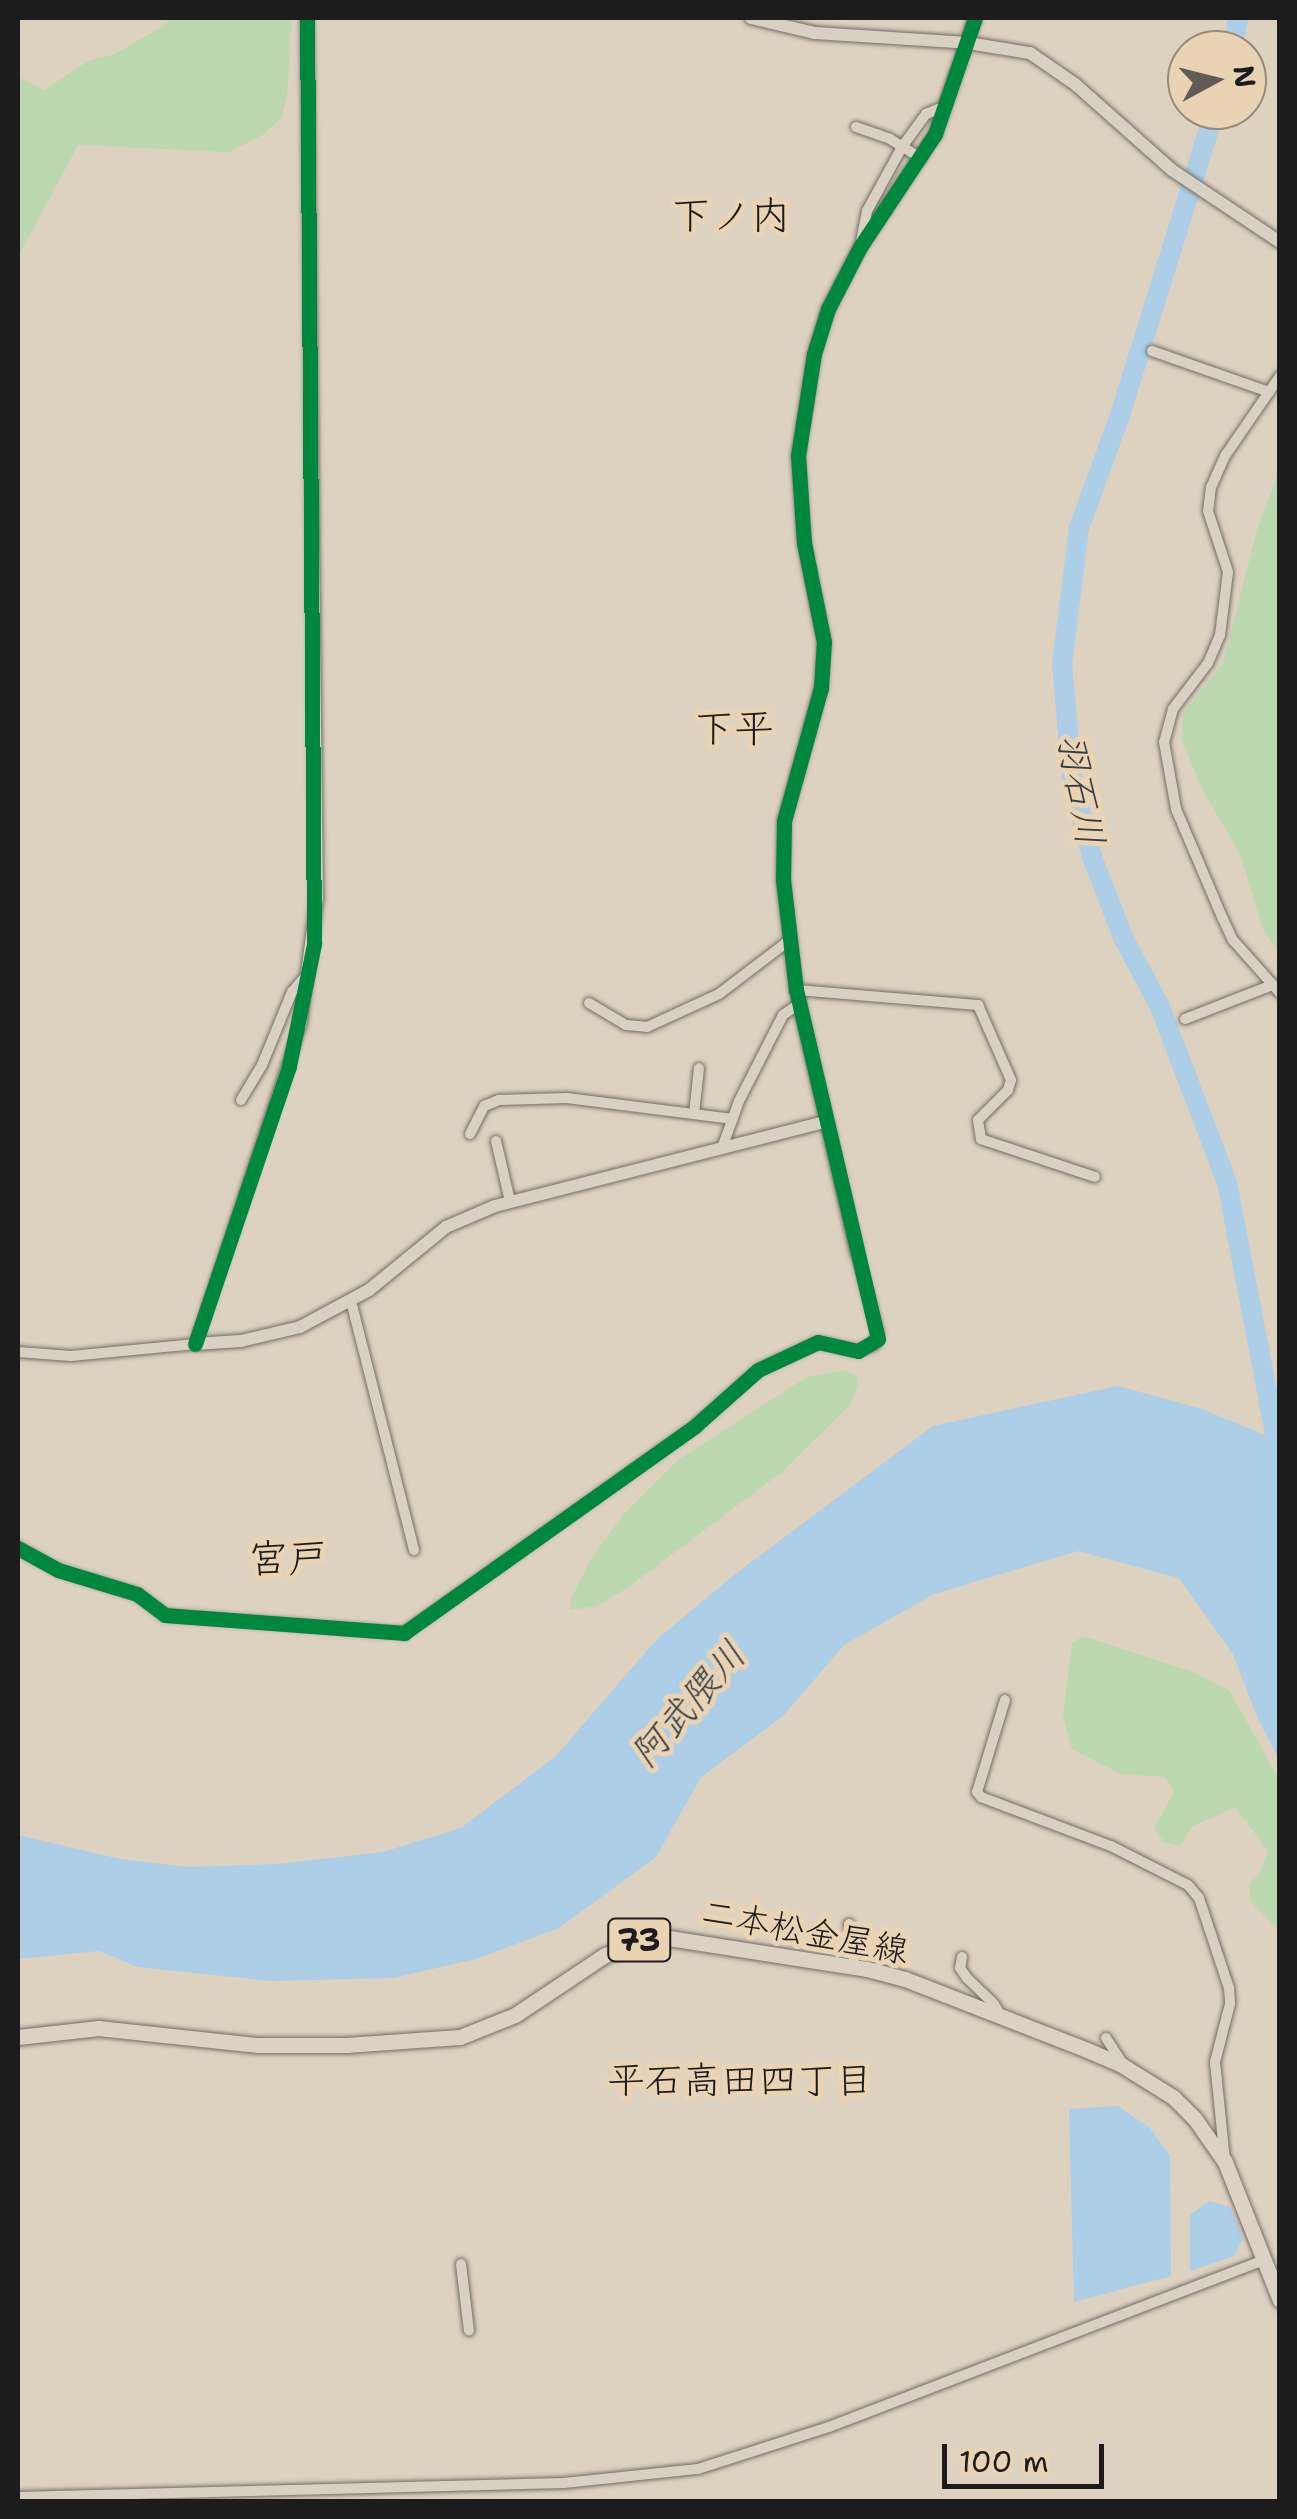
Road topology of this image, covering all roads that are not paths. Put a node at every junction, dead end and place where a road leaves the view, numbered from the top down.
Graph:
1 (307, 18) edge
2 (751, 18) edge
3 (975, 18) edge
4 (968, 44) junction
5 (946, 106) junction
6 (856, 127) dead end
7 (902, 147) junction
8 (920, 158) junction
9 (1280, 242) edge
10 (860, 247) junction
11 (1152, 352) dead end
12 (1280, 376) edge
13 (1269, 392) junction
14 (790, 940) junction
15 (310, 971) junction
16 (1276, 989) edge
17 (798, 997) junction
18 (590, 1003) dead end
19 (1185, 1019) dead end
20 (300, 1026) joint
21 (699, 1068) dead end
22 (241, 1100) dead end
23 (694, 1114) junction
24 (733, 1119) junction
25 (826, 1122) junction
26 (470, 1134) dead end
27 (496, 1140) dead end
28 (722, 1148) junction
29 (1095, 1178) dead end
30 (510, 1201) junction
31 (857, 1254) joint
32 (351, 1301) junction
33 (195, 1344) junction
34 (18, 1352) edge
35 (18, 1548) edge
36 (414, 1550) dead end
37 (1005, 1700) dead end
38 (849, 1924) dead end
39 (962, 1956) dead end
40 (855, 1967) junction
41 (1000, 2016) junction
42 (18, 2037) edge
43 (1106, 2038) dead end
44 (1125, 2067) junction
45 (1225, 2162) junction
46 (1266, 2260) junction
47 (461, 2264) dead end
48 (1280, 2300) edge
49 (469, 2331) dead end
50 (18, 2497) edge

1 - 15 street
2 - 4 street
3 - 4 street
4 - 5 street
4 - 9 street
5 - 7 street
5 - 8 street
6 - 7 street
7 - 8 street
7 - 10 street
8 - 10 street
10 - 14 street
11 - 13 street
12 - 13 street
13 - 16 street
14 - 17 street
14 - 18 street
15 - 20 street
15 - 22 street
16 - 19 street
17 - 24 street
17 - 25 street
17 - 29 street
20 - 33 street
21 - 23 street
23 - 24 street
23 - 26 street
24 - 28 street
25 - 28 street
25 - 31 street
27 - 30 street
28 - 30 street
30 - 32 street
31 - 35 street
32 - 33 street
32 - 36 street
33 - 34 street
37 - 45 street
38 - 40 street
39 - 41 street
40 - 41 main road, 二本松金屋線 / 73
40 - 42 main road, 二本松金屋線 / 73
41 - 44 main road, 二本松金屋線 / 73
43 - 44 street
44 - 45 main road, 二本松金屋線 / 73
45 - 46 main road, 二本松金屋線 / 73
46 - 48 main road, 二本松金屋線 / 73
46 - 50 street
47 - 49 street

